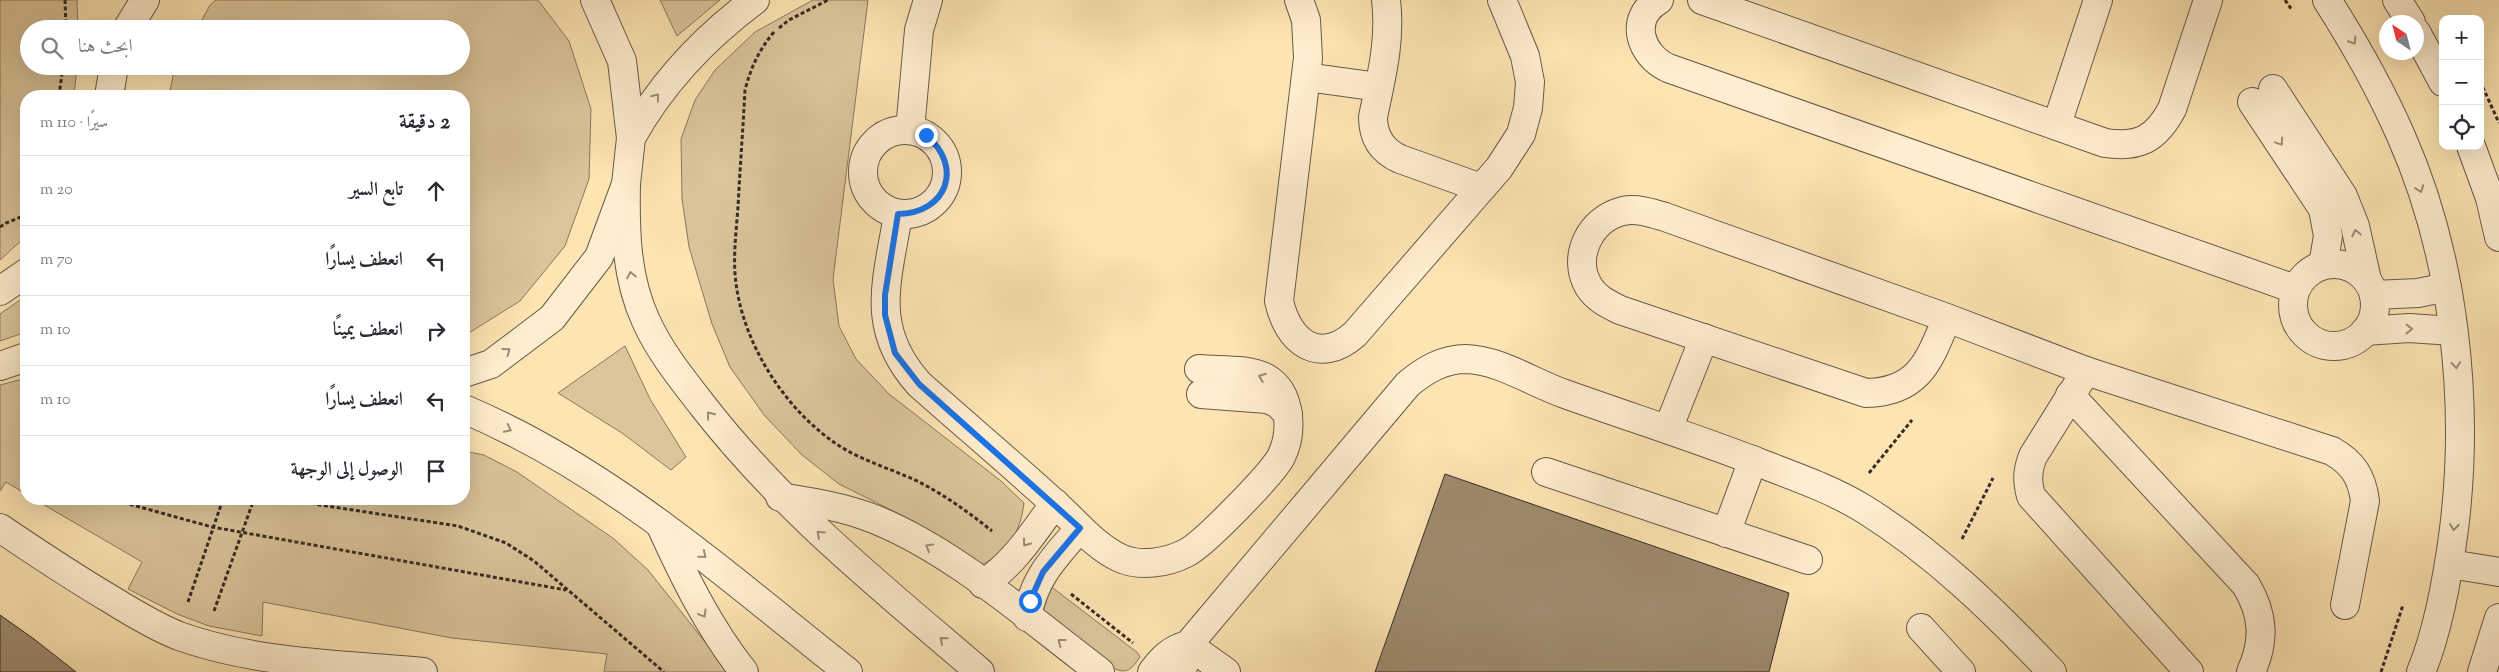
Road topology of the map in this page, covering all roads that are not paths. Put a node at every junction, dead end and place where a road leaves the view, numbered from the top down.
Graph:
1 (595, 0) edge
2 (755, 0) edge
3 (928, 0) edge
4 (1299, 0) edge
5 (1386, 0) edge
6 (1502, 0) edge
7 (1659, 0) edge
8 (1702, 0) edge
9 (2098, 0) edge
10 (2208, 0) edge
11 (2327, 0) edge
12 (2397, 0) edge
13 (2407, 15) edge
14 (2424, 47) edge
15 (112, 75) edge
16 (2439, 75) edge
17 (1306, 77) junction
18 (1379, 88) junction
19 (110, 90) edge
20 (2057, 124) junction
21 (910, 130) junction
22 (631, 138) junction
23 (2473, 150) edge
24 (626, 184) junction
25 (1481, 188) junction
26 (2494, 197) edge
27 (898, 214) junction
28 (2499, 237) edge
29 (2323, 265) junction
30 (20, 277) edge
31 (2447, 287) junction
32 (2371, 288) junction
33 (2295, 289) junction
34 (0, 291) edge
35 (1947, 318) junction
36 (2365, 331) junction
37 (2453, 331) junction
38 (1704, 338) junction
39 (20, 359) edge
40 (0, 366) edge
41 (470, 371) edge
42 (2086, 371) junction
43 (1200, 381) dead end
44 (2070, 396) junction
45 (470, 412) edge
46 (1668, 430) junction
47 (1753, 460) junction
48 (1546, 472) dead end
49 (780, 497) junction
50 (1055, 503) junction
51 (660, 522) junction
52 (0, 528) edge
53 (1080, 528) junction
54 (1726, 533) junction
55 (1808, 560) dead end
56 (2450, 564) junction
57 (2499, 572) edge
58 (983, 584) junction
59 (2345, 605) dead end
60 (1027, 617) junction
61 (2499, 618) edge
62 (1921, 628) dead end
63 (1188, 646) junction
64 (423, 672) edge
65 (744, 672) edge
66 (848, 672) edge
67 (980, 672) edge
68 (1100, 672) edge
69 (1152, 672) edge
70 (1181, 672) edge
71 (1226, 672) edge
72 (1960, 672) edge
73 (2052, 672) edge
74 (2188, 672) edge
75 (2251, 672) edge
76 (2421, 672) edge
77 (2482, 672) edge

1 - 22 street
22 -> 2 street
3 - 21 street
4 - 17 street
5 - 18 street
6 - 25 street
7 - 33 street
8 - 20 street
9 - 20 street
10 - 20 street
11 -> 31 street
12 - 13 street
14 - 16 street
15 - 19 street
17 - 18 street
17 - 25 street
18 - 25 street
21 - 27 street
21 - 27 street
22 - 24 street
23 - 26 street
41 -> 24 street
49 -> 24 street
26 - 28 street
27 - 50 street
29 - 32 street
32 -> 29 street
29 - 33 street
30 - 34 street
31 - 32 street
31 - 37 street
32 - 36 street
33 - 36 street
35 - 38 street
35 - 38 street
35 - 42 street
36 -> 37 street
37 -> 56 street
38 - 46 street
39 - 40 street
42 - 44 street
42 - 59 street
43 - 53 street
44 - 74 street
44 - 75 street
45 -> 51 street
46 - 47 street
46 - 63 street
47 - 54 street
47 - 73 street
48 - 54 street
58 -> 49 street
67 -> 49 street
50 - 53 street
50 -> 58 street
51 -> 65 street
51 -> 66 street
52 - 64 street
53 - 60 street
54 - 55 street
56 - 57 street
56 - 76 street
58 - 60 street
68 -> 60 street
61 - 77 street
62 - 72 street
63 - 69 street
63 - 70 street
63 - 71 street

